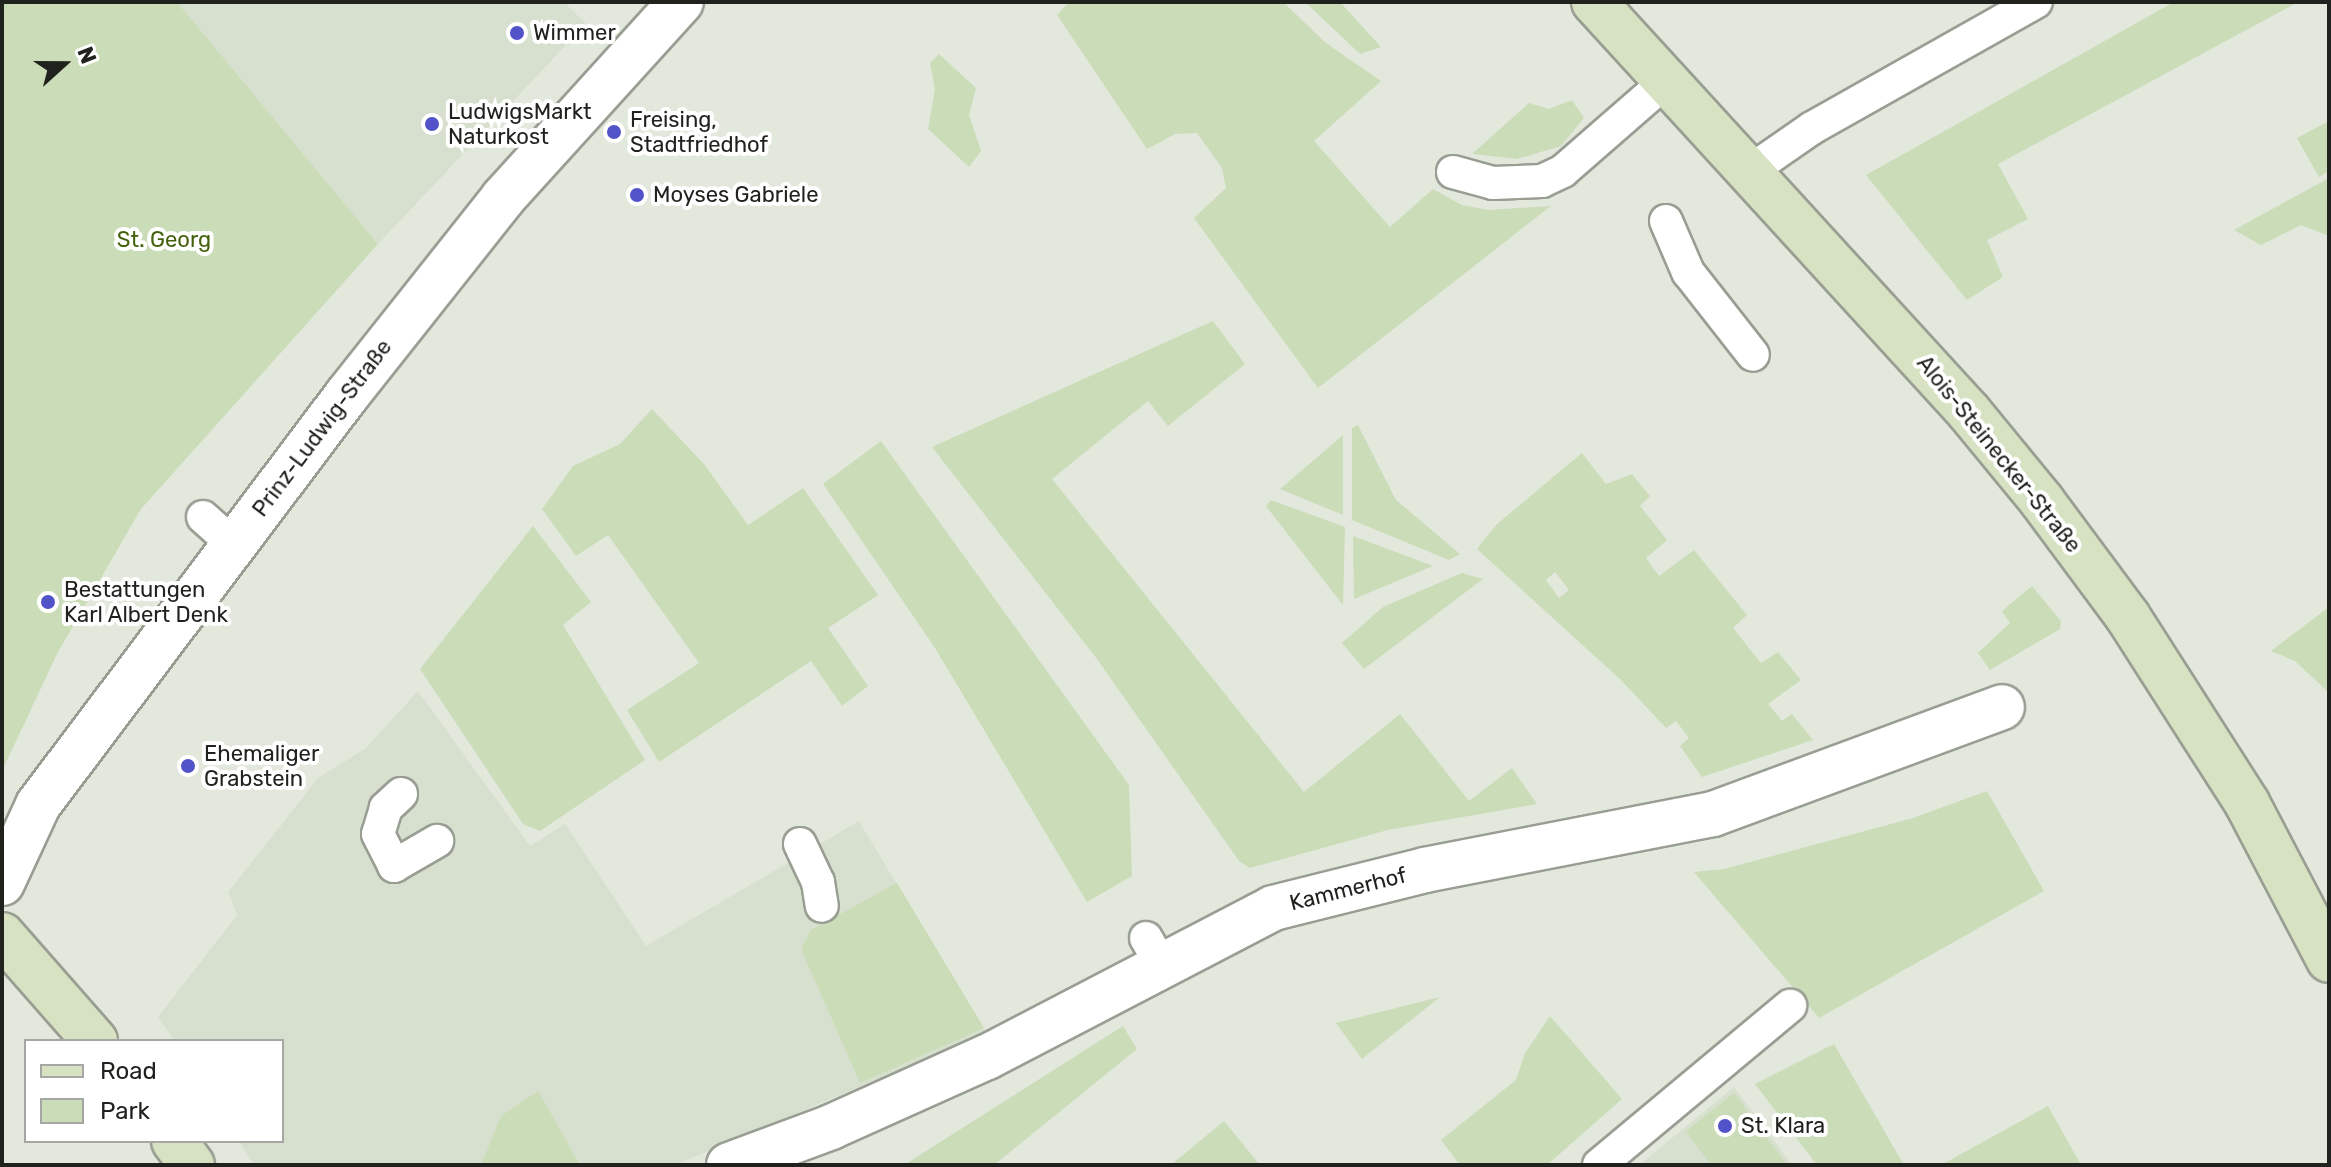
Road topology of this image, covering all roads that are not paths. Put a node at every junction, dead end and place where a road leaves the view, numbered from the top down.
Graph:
1 (681, 2) edge
2 (1594, 2) edge
3 (2036, 2) edge
4 (1666, 81) junction
5 (1750, 171) junction
6 (1453, 172) dead end
7 (1666, 221) dead end
8 (1753, 355) dead end
9 (2002, 707) dead end
10 (401, 794) dead end
11 (437, 841) dead end
12 (800, 844) dead end
13 (2, 883) edge
14 (822, 906) dead end
15 (2, 935) edge
16 (2329, 960) edge
17 (1790, 1006) dead end
18 (93, 1039) edge
19 (176, 1143) edge
20 (192, 1165) edge
21 (729, 1165) edge
22 (1599, 1165) edge

1 - 13 street, Prinz-Ludwig-Straße
2 - 4 main road, Alois-Steinecker-Straße
3 - 5 lane
4 - 5 main road, Alois-Steinecker-Straße
4 - 6 lane
5 - 16 main road, Alois-Steinecker-Straße
7 - 8 lane
9 - 21 street, Kammerhof
10 - 11 lane
12 - 14 lane
15 - 18 main road
17 - 22 lane
19 - 20 main road

